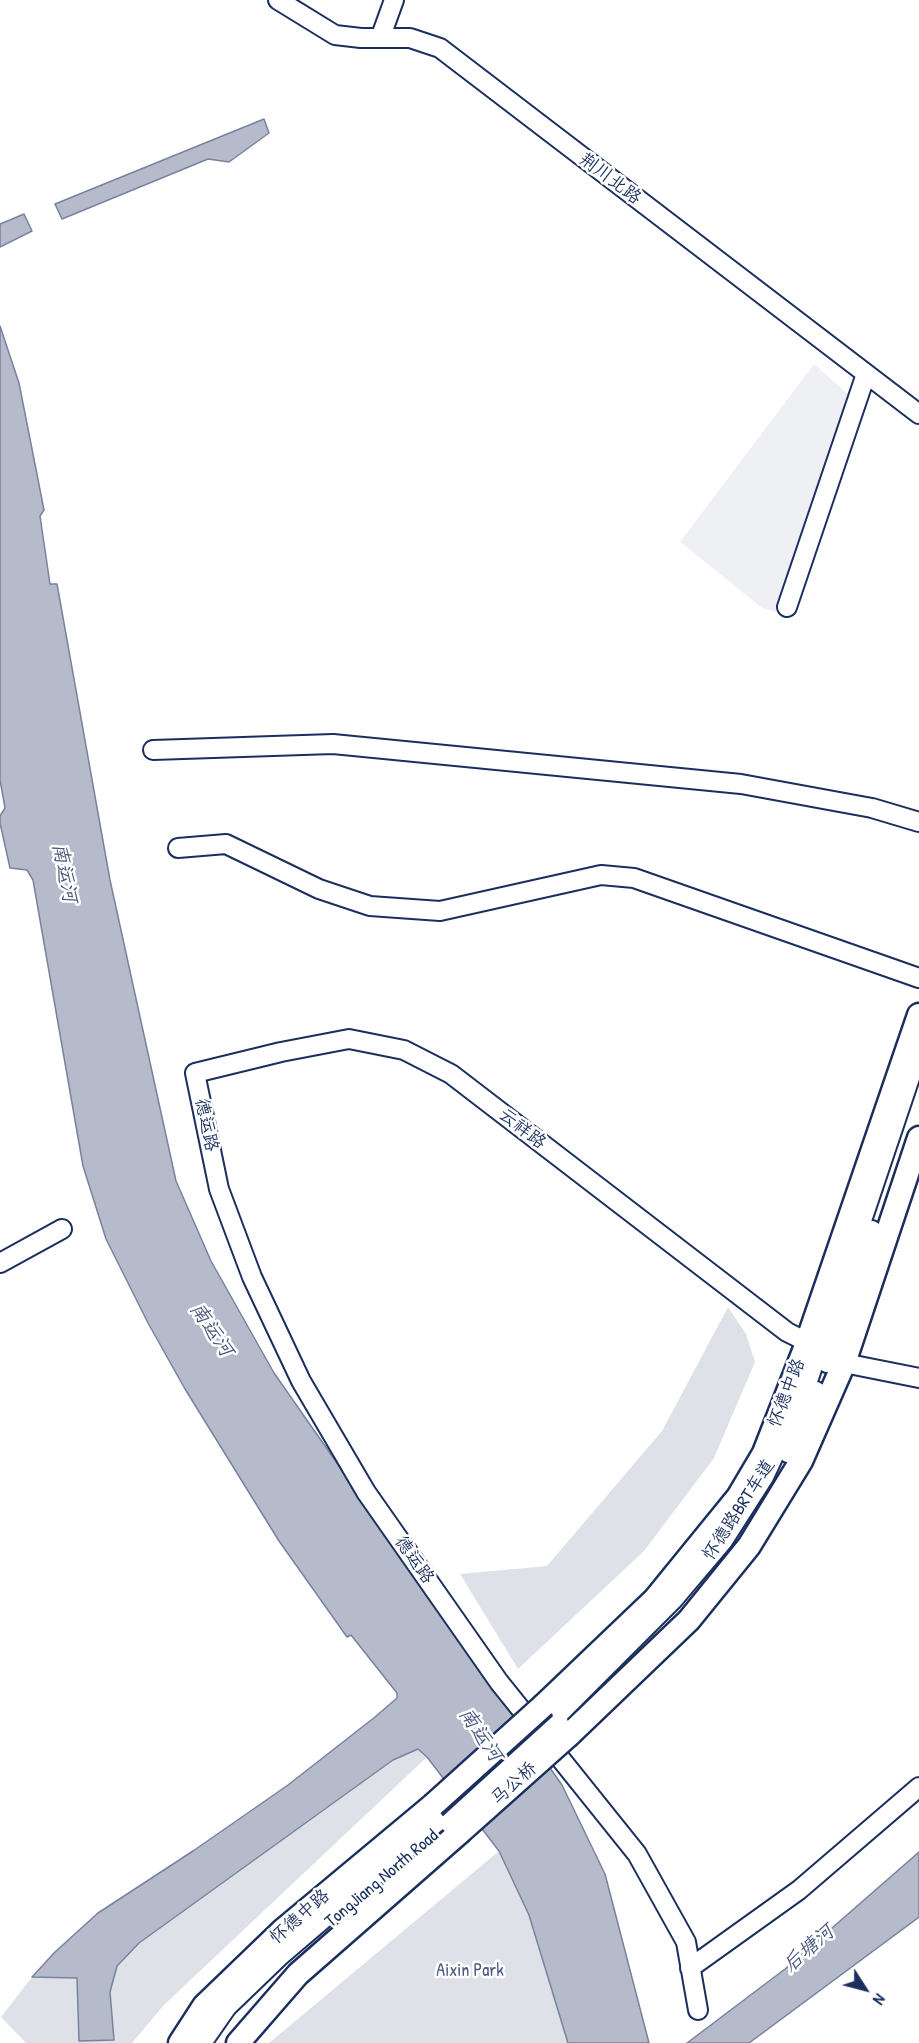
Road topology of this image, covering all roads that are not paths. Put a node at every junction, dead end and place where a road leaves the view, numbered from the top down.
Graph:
1 (278, 0) edge
2 (394, 0) edge
3 (381, 36) junction
4 (866, 374) junction
5 (919, 414) edge
6 (787, 607) dead end
7 (153, 750) dead end
8 (919, 822) edge
9 (178, 848) dead end
10 (919, 978) edge
11 (919, 1015) edge
12 (919, 1051) edge
13 (195, 1073) joint
14 (919, 1085) edge
15 (919, 1138) edge
16 (62, 1229) dead end
17 (0, 1263) edge
18 (807, 1342) junction
19 (844, 1364) junction
20 (919, 1378) edge
21 (557, 1720) junction
22 (919, 1787) edge
23 (446, 1819) junction
24 (690, 1968) junction
25 (204, 2006) junction
26 (698, 2010) dead end
27 (167, 2043) edge
28 (180, 2043) edge
29 (202, 2043) edge
30 (212, 2043) edge
31 (238, 2043) edge

1 - 3 street, 荆川北路
2 - 3 street
3 - 4 street, 荆川北路
4 - 5 street, 荆川北路
4 - 6 street
7 - 8 street
9 - 10 street
11 - 18 main road, 怀德中路
12 - 21 street, 怀德路BRT车道
13 - 18 street, 云祥路
13 - 24 street, 德运路
14 - 21 street, 怀德路BRT车道
15 - 19 main road
16 - 17 street
18 - 21 main road, 怀德中路
19 - 20 street
19 - 21 main road
21 - 23 main road, bridge
21 - 23 main road, 马公桥, bridge
22 - 24 street
23 - 25 main road, 怀德中路
23 - 29 street
23 - 30 street, TongJiang North Road
23 - 31 main road
24 - 26 street, 德运路
25 - 27 main road
25 - 28 main road, 怀德中路

